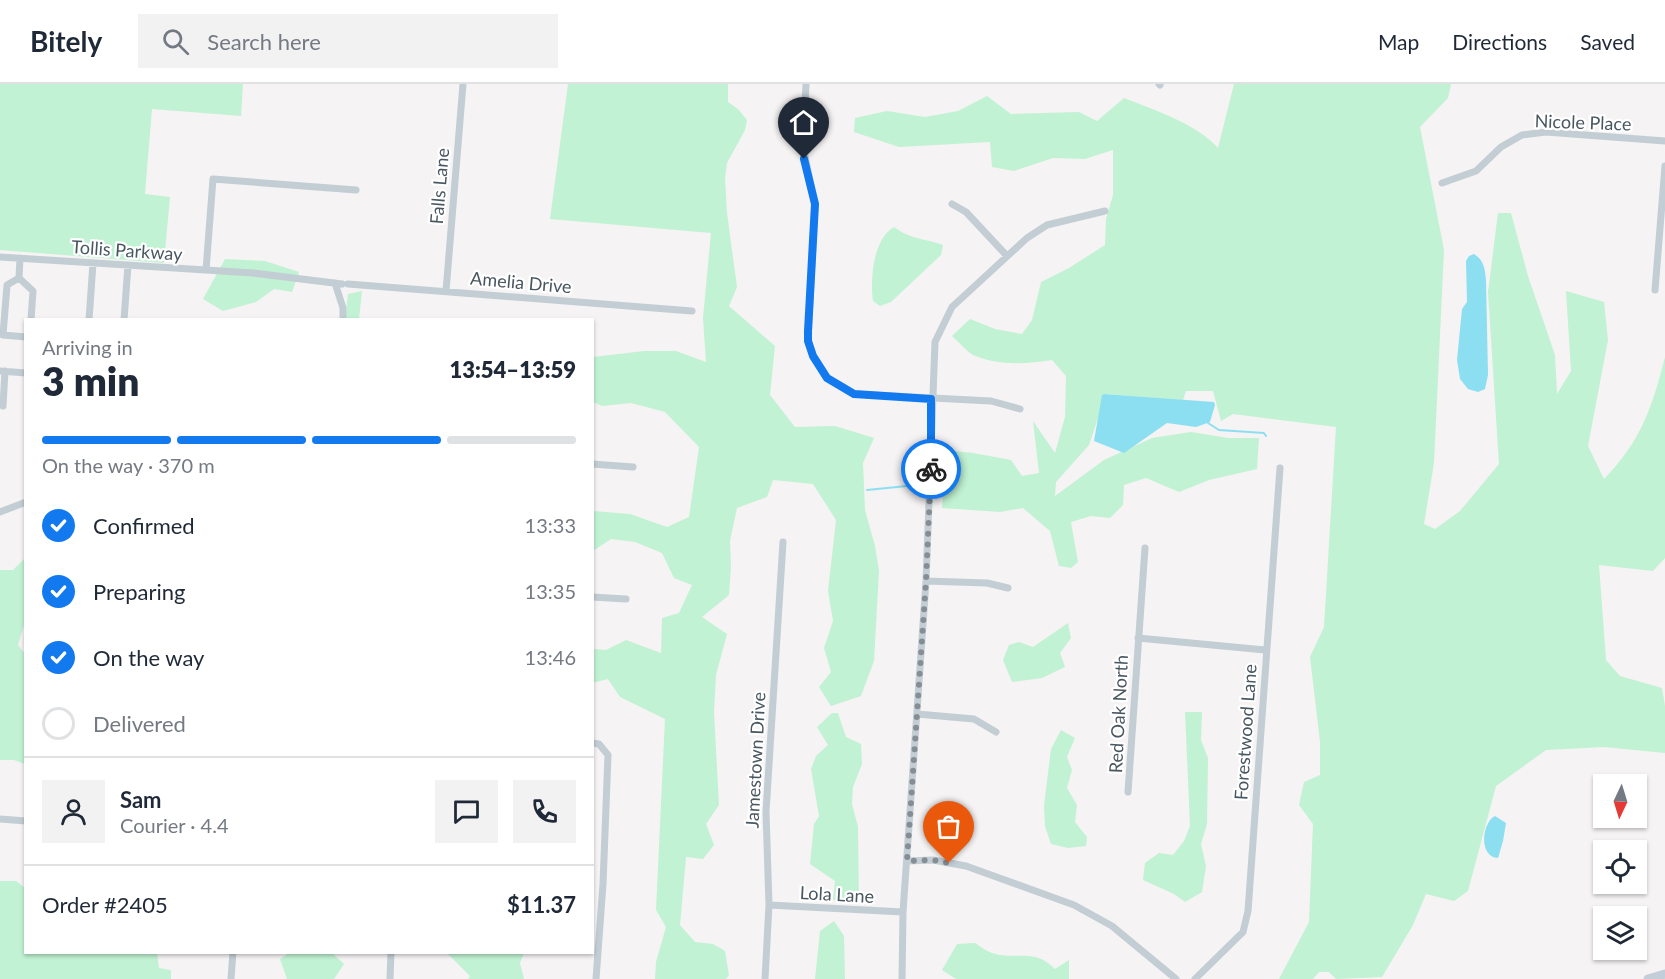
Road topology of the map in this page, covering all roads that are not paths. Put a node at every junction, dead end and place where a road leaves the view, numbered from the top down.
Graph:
1 (463, 84) edge
2 (806, 84) edge
3 (1665, 141) edge
4 (1665, 166) edge
5 (1442, 183) dead end
6 (356, 190) dead end
7 (952, 204) dead end
8 (1105, 211) dead end
9 (1006, 256) junction
10 (0, 257) edge
11 (20, 258) junction
12 (93, 263) junction
13 (128, 265) junction
14 (206, 270) junction
15 (253, 273) joint
16 (19, 278) junction
17 (342, 284) junction
18 (1655, 290) dead end
19 (446, 291) junction
20 (692, 311) dead end
21 (31, 318) edge
22 (89, 318) edge
23 (124, 318) edge
24 (343, 318) edge
25 (1, 335) edge
26 (24, 337) edge
27 (3, 371) edge
28 (24, 373) edge
29 (931, 399) junction
30 (3, 406) dead end
31 (1020, 409) dead end
32 (594, 464) edge
33 (633, 467) dead end
34 (1280, 468) dead end
35 (24, 503) edge
36 (0, 512) edge
37 (783, 542) dead end
38 (1144, 548) dead end
39 (926, 581) junction
40 (1008, 588) dead end
41 (594, 597) edge
42 (627, 599) dead end
43 (1138, 639) junction
44 (1265, 650) junction
45 (917, 714) junction
46 (996, 732) dead end
47 (594, 743) edge
48 (1128, 792) dead end
49 (0, 819) edge
50 (24, 820) edge
51 (907, 861) junction
52 (769, 905) junction
53 (903, 912) junction
54 (232, 954) edge
55 (391, 954) edge
56 (1665, 974) edge
57 (231, 979) edge
58 (390, 979) edge
59 (596, 979) edge
60 (765, 979) edge
61 (902, 979) edge
62 (1176, 979) edge
63 (1195, 979) edge
64 (1648, 979) edge

1 - 19 street, Falls Lane
2 - 29 street
3 - 5 street, Nicole Place
4 - 18 street
6 - 14 street
7 - 9 street
8 - 9 street
9 - 29 street
10 - 11 street, Tollis Parkway
11 - 12 street, Tollis Parkway
11 - 16 street
12 - 13 street, Tollis Parkway
12 - 22 street
13 - 14 street, Tollis Parkway
13 - 23 street
14 - 15 street, Tollis Parkway
15 - 17 street, Amelia Drive
16 - 21 street
16 - 25 street
17 - 19 street, Amelia Drive
17 - 24 street
19 - 20 street, Amelia Drive
25 - 26 street
27 - 28 street
27 - 30 street
29 - 31 street
29 - 39 street
32 - 33 street
34 - 44 street, Forestwood Lane
35 - 36 street
37 - 52 street, Jamestown Drive
38 - 43 street, Red Oak North
39 - 40 street
39 - 45 street
41 - 42 street
43 - 44 street
43 - 48 street, Red Oak North
44 - 63 street, Forestwood Lane
45 - 46 street
45 - 51 street
47 - 59 street
49 - 50 street
51 - 53 street
51 - 62 street
52 - 53 street, Lola Lane
52 - 60 street, Jamestown Drive
53 - 61 street
54 - 57 street
55 - 58 street
56 - 64 street

